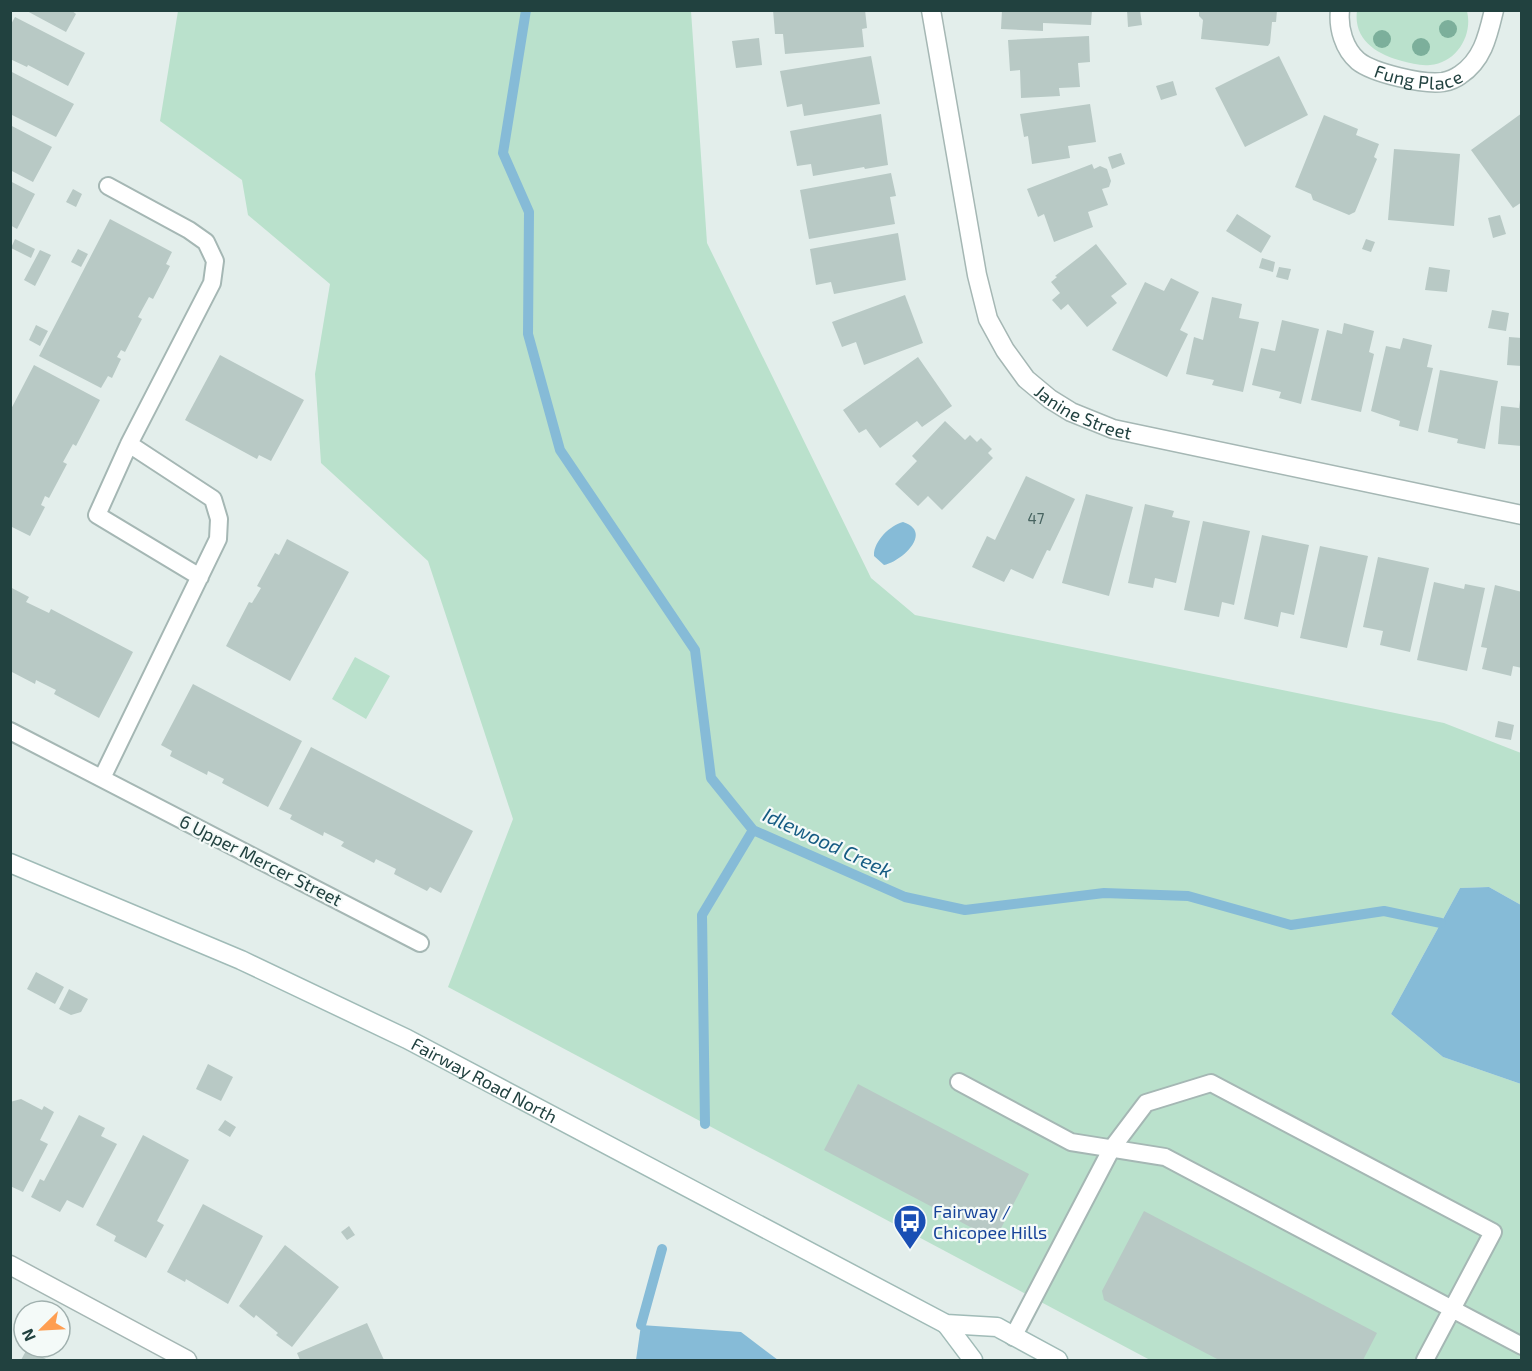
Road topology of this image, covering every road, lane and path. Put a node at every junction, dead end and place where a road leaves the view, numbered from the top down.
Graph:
1 (931, 10) edge
2 (1340, 10) edge
3 (1494, 10) edge
4 (108, 186) dead end
5 (129, 444) junction
6 (1521, 515) edge
7 (200, 577) junction
8 (10, 731) edge
9 (102, 778) junction
10 (10, 863) edge
11 (420, 943) dead end
12 (959, 1082) dead end
13 (1112, 1148) junction
14 (10, 1265) edge
15 (1452, 1309) junction
16 (946, 1324) junction
17 (1013, 1336) junction
18 (1521, 1346) edge
19 (187, 1360) edge
20 (972, 1360) edge
21 (1058, 1360) edge
22 (1425, 1360) edge

1 - 6 street, Janine Street
2 - 3 street, Fung Place
4 - 5 lane
5 - 7 lane
5 - 7 lane
7 - 9 lane
8 - 9 lane, 6 Upper Mercer Street
9 - 11 lane, 6 Upper Mercer Street
10 - 16 street, Fairway Road North
12 - 13 lane
13 - 15 lane
13 - 15 lane
13 - 17 lane
14 - 19 street
15 - 18 lane
15 - 22 lane
16 - 17 street, Fairway Road North
16 - 20 street, Fairway Road North
17 - 21 street, Fairway Road North

